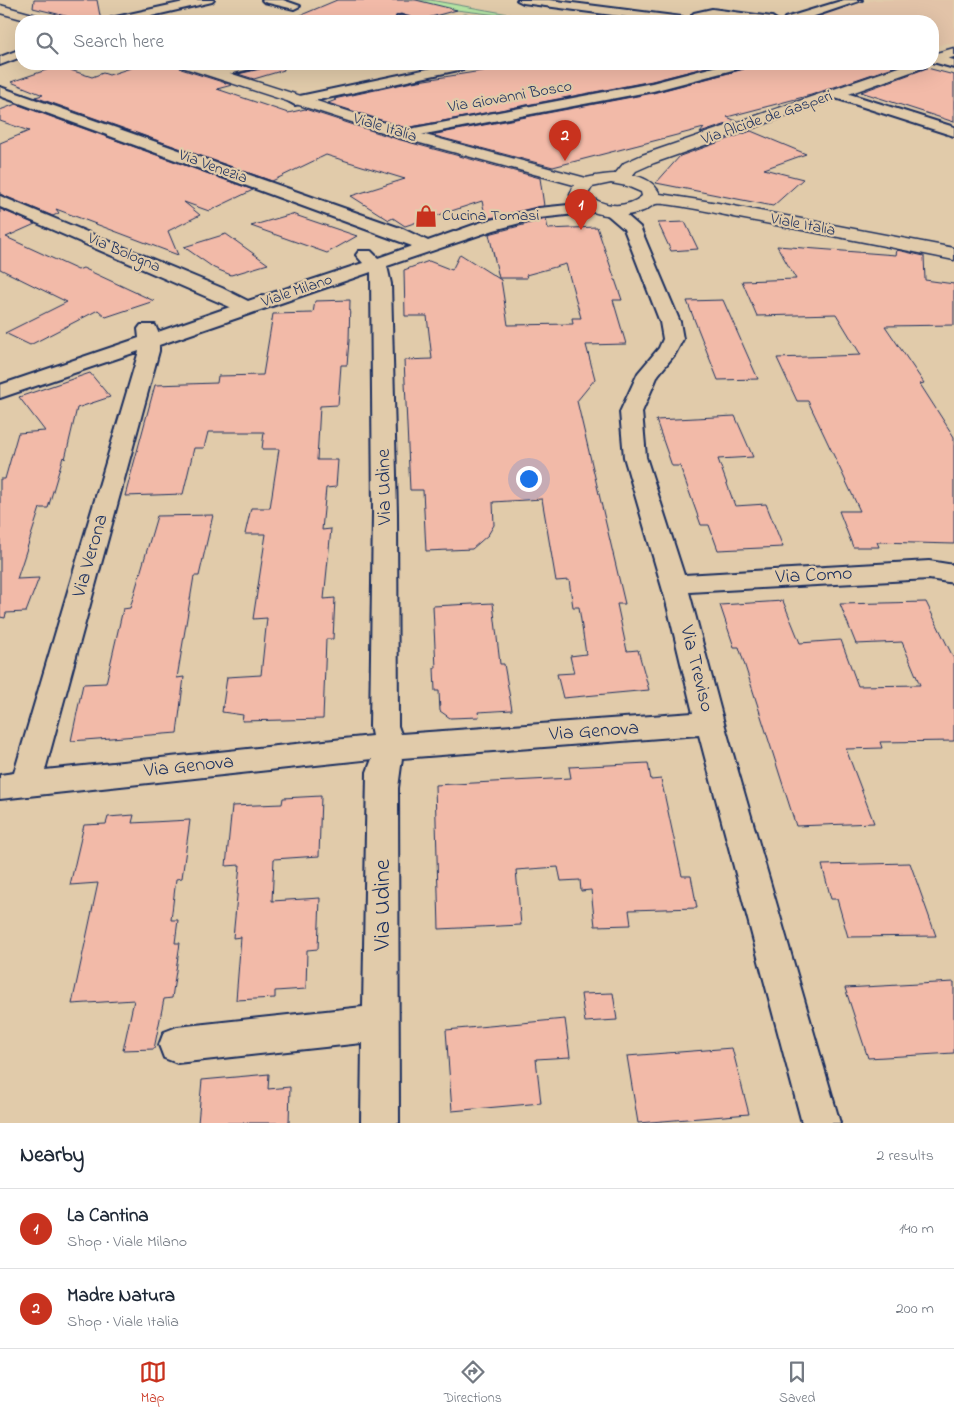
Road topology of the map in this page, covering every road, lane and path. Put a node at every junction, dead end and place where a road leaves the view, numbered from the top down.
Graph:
1 (208, 0) edge
2 (268, 0) edge
3 (523, 0) edge
4 (856, 0) edge
5 (294, 6) dead end
6 (0, 9) edge
7 (21, 15) edge
8 (142, 15) edge
9 (632, 15) edge
10 (698, 15) edge
11 (724, 15) edge
12 (808, 15) edge
13 (15, 47) edge
14 (954, 52) edge
15 (0, 53) edge
16 (15, 55) edge
17 (939, 57) edge
18 (0, 61) edge
19 (939, 62) edge
20 (954, 64) edge
21 (206, 70) edge
22 (228, 70) edge
23 (440, 70) edge
24 (717, 70) edge
25 (903, 70) edge
26 (215, 73) junction
27 (0, 91) edge
28 (837, 94) junction
29 (296, 101) junction
30 (954, 132) edge
31 (404, 134) junction
32 (620, 179) junction
33 (584, 191) junction
34 (0, 201) edge
35 (643, 203) junction
36 (604, 208) junction
37 (632, 227) junction
38 (419, 243) junction
39 (954, 254) edge
40 (370, 259) junction
41 (229, 299) junction
42 (246, 308) junction
43 (149, 334) junction
44 (3, 382) edge
45 (954, 574) edge
46 (674, 584) junction
47 (710, 723) junction
48 (384, 740) junction
49 (13, 786) edge
50 (382, 1023) junction
51 (177, 1046) dead end
52 (380, 1123) edge
53 (821, 1123) edge

1 - 8 street
2 - 5 street
3 - 9 street
4 - 12 street
6 - 7 main road
10 - 11 street
13 - 15 street
14 - 17 main road, Via Alcide de Gasperi
16 - 18 street
19 - 20 street
21 - 26 main road, Viale Italia
22 - 26 street
23 - 29 street
24 - 31 street, Via Giovanni Bosco
25 - 28 main road, Via Alcide de Gasperi
26 - 29 main road, Viale Italia
27 - 38 street, Via Venezia
28 - 30 street
28 - 32 main road, Via Alcide de Gasperi
29 - 31 main road, Viale Italia
31 - 33 main road, Viale Italia
32 - 33 main road, Viale Italia
32 - 35 main road, Viale Italia
33 - 36 main road, Viale Italia
33 - 38 street, Viale Milano
34 - 41 street, Via Bologna
35 - 36 main road, Viale Italia
35 - 37 street
35 - 39 main road, Viale Italia
36 - 37 street, Via Treviso
36 - 38 street, Viale Milano
37 - 46 street, Via Treviso
38 - 40 street, Viale Milano
40 - 41 street, Viale Milano
40 - 42 street, Viale Milano
40 - 48 street, Via Udine
41 - 42 street, Via Bologna
41 - 43 street, Viale Milano
42 - 43 street, Viale Milano
43 - 44 street, Viale Milano
43 - 49 street, Via Verona
45 - 46 street, Via Como
46 - 47 street, Via Treviso
47 - 48 street, Via Genova
47 - 53 street, Via Treviso
48 - 49 street, Via Genova
48 - 50 street, Via Udine
50 - 51 street
50 - 52 street, Via Udine

